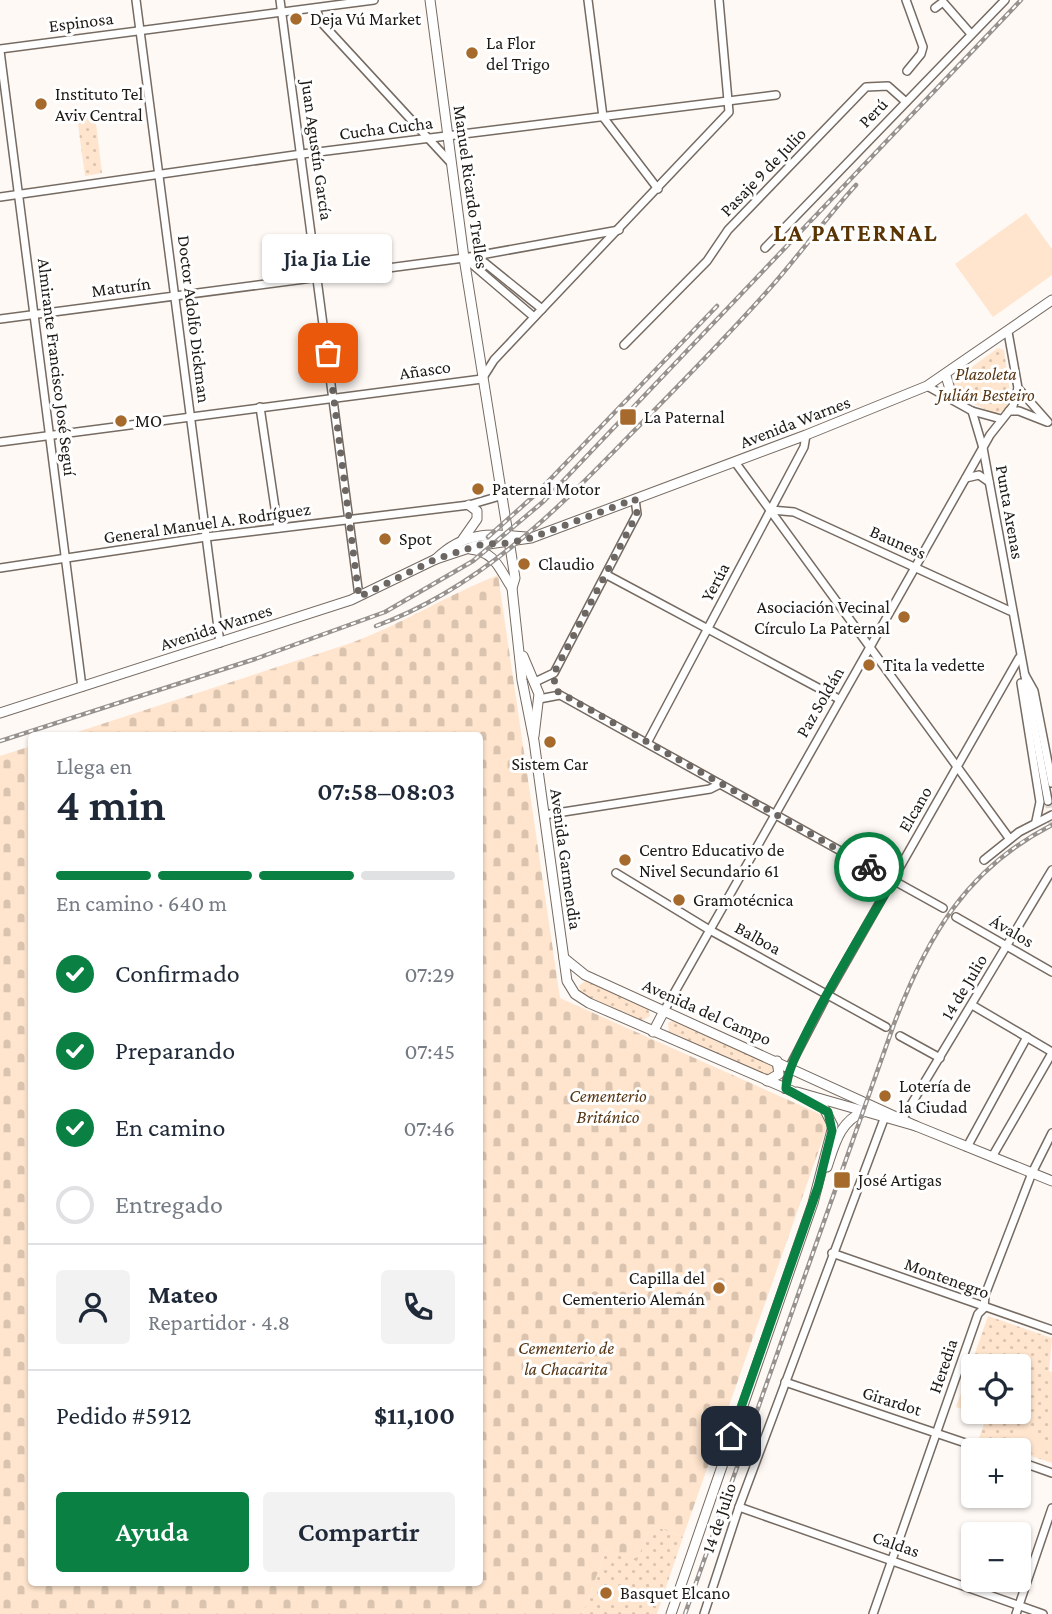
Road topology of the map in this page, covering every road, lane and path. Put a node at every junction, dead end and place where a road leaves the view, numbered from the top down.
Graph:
1 (136, 0) edge
2 (280, 0) edge
3 (374, 0) edge
4 (430, 0) edge
5 (588, 0) edge
6 (719, 0) edge
7 (906, 0) edge
8 (1005, 0) edge
9 (316, 8) junction
10 (935, 8) dead end
11 (282, 12) junction
12 (141, 30) junction
13 (971, 34) junction
14 (0, 50) edge
15 (907, 71) dead end
16 (776, 95) dead end
17 (729, 100) junction
18 (906, 102) junction
19 (603, 117) junction
20 (447, 137) junction
21 (429, 139) junction
22 (302, 154) junction
23 (451, 163) junction
24 (160, 174) junction
25 (658, 189) junction
26 (19, 194) junction
27 (0, 197) edge
28 (620, 229) junction
29 (765, 248) dead end
30 (464, 258) junction
31 (318, 276) junction
32 (175, 295) junction
33 (1052, 300) edge
34 (542, 309) junction
35 (34, 314) junction
36 (534, 317) junction
37 (0, 319) edge
38 (1008, 332) junction
39 (624, 345) dead end
40 (946, 376) junction
41 (482, 379) junction
42 (928, 386) junction
43 (1018, 388) junction
44 (334, 398) junction
45 (954, 399) junction
46 (260, 407) junction
47 (972, 411) junction
48 (1008, 412) junction
49 (190, 416) junction
50 (1001, 419) junction
51 (1050, 423) edge
52 (51, 435) junction
53 (806, 435) junction
54 (0, 442) edge
55 (983, 448) junction
56 (735, 462) junction
57 (966, 478) junction
58 (989, 482) junction
59 (500, 496) junction
60 (635, 499) junction
61 (469, 505) junction
62 (771, 510) junction
63 (349, 520) junction
64 (278, 528) junction
65 (206, 537) junction
66 (531, 538) junction
67 (463, 539) junction
68 (508, 539) junction
69 (468, 549) junction
70 (65, 558) junction
71 (511, 558) junction
72 (436, 559) junction
73 (915, 566) junction
74 (0, 568) edge
75 (607, 575) junction
76 (513, 588) junction
77 (359, 597) junction
78 (1010, 611) junction
79 (708, 629) junction
80 (220, 643) junction
81 (871, 646) junction
82 (521, 653) junction
83 (1019, 658) junction
84 (1021, 669) junction
85 (554, 673) junction
86 (536, 682) junction
87 (82, 687) junction
88 (524, 694) junction
89 (560, 695) junction
90 (539, 699) junction
91 (839, 699) junction
92 (0, 713) edge
93 (534, 741) junction
94 (647, 743) junction
95 (957, 767) junction
96 (1052, 783) edge
97 (720, 784) junction
98 (1048, 801) dead end
99 (775, 813) junction
100 (544, 815) junction
101 (1052, 815) edge
102 (1036, 821) junction
103 (1009, 838) junction
104 (984, 860) dead end
105 (1052, 870) edge
106 (616, 873) dead end
107 (893, 880) junction
108 (943, 908) dead end
109 (956, 916) dead end
110 (708, 929) junction
111 (1007, 945) junction
112 (564, 958) junction
113 (1052, 972) edge
114 (567, 981) joint
115 (827, 995) junction
116 (972, 1005) junction
117 (664, 1011) junction
118 (886, 1027) dead end
119 (653, 1032) junction
120 (900, 1036) dead end
121 (1027, 1037) junction
122 (1052, 1053) edge
123 (940, 1059) junction
124 (777, 1061) junction
125 (790, 1066) junction
126 (767, 1081) junction
127 (833, 1087) junction
128 (789, 1090) junction
129 (840, 1103) junction
130 (866, 1111) junction
131 (903, 1118) junction
132 (884, 1119) junction
133 (916, 1126) junction
134 (836, 1128) junction
135 (1052, 1133) edge
136 (967, 1147) junction
137 (992, 1157) junction
138 (1032, 1173) junction
139 (1052, 1181) edge
140 (832, 1253) junction
141 (984, 1308) junction
142 (1052, 1330) edge
143 (785, 1382) junction
144 (937, 1433) junction
145 (961, 1441) edge
146 (1031, 1465) edge
147 (1052, 1472) edge
148 (739, 1507) junction
149 (1052, 1508) edge
150 (891, 1559) junction
151 (1019, 1605) junction
152 (671, 1614) edge
153 (704, 1614) edge
154 (873, 1614) edge
155 (1016, 1614) edge
156 (1043, 1614) edge

1 - 12 street, Doctor Adolfo Dickman
2 - 11 street, Juan Agustín García
3 - 9 street, Espinosa
4 - 20 main road, Manuel Ricardo Trelles
5 - 19 street
6 - 17 street
7 - 15 street
8 - 13 street, Perú
9 - 11 street, Espinosa
9 - 21 street
10 - 13 street
11 - 12 street, Espinosa
11 - 22 street, Juan Agustín García
12 - 14 street, Espinosa
12 - 24 street, Doctor Adolfo Dickman
13 - 18 street, Perú
14 - 26 street, Almirante Francisco José Seguí
16 - 17 street, Cucha Cucha
17 - 19 street, Cucha Cucha
17 - 25 street
18 - 29 street, Perú
18 - 39 street, Pasaje 9 de Julio
19 - 20 street, Cucha Cucha
19 - 25 street
20 - 21 street, Cucha Cucha
20 - 23 main road, Manuel Ricardo Trelles
21 - 22 street, Cucha Cucha
21 - 23 street
22 - 24 street, Cucha Cucha
22 - 31 street, Juan Agustín García
23 - 30 main road, Manuel Ricardo Trelles
24 - 26 street, Cucha Cucha
24 - 32 street, Doctor Adolfo Dickman
25 - 28 street
26 - 27 street, Cucha Cucha
26 - 35 street, Almirante Francisco José Seguí
28 - 30 street, Maturín
28 - 34 street
30 - 31 street, Maturín
30 - 34 street
30 - 36 street
30 - 41 main road, Manuel Ricardo Trelles
31 - 32 street, Maturín
31 - 44 street, Juan Agustín García
32 - 35 street, Maturín
32 - 49 street, Doctor Adolfo Dickman
33 - 38 main road, Avenida Warnes
34 - 36 street
35 - 37 street, Maturín
35 - 52 street, Almirante Francisco José Seguí
36 - 41 street
38 - 40 main road, Avenida Warnes
38 - 43 street
40 - 42 main road, Avenida Warnes
40 - 45 main road
41 - 44 street, Añasco
41 - 59 main road, Manuel Ricardo Trelles
42 - 45 street
42 - 53 main road, Avenida Warnes
43 - 48 street
43 - 51 street
44 - 46 street, Añasco
44 - 63 street, Juan Agustín García
45 - 47 street
46 - 49 street, Añasco
46 - 64 street
47 - 50 street
47 - 55 street, Punta Arenas
48 - 50 street, Paz Soldán
48 - 51 street
49 - 52 street, Añasco
49 - 65 street, Doctor Adolfo Dickman
50 - 55 street, Paz Soldán
52 - 54 street, Añasco
52 - 70 street, Almirante Francisco José Seguí
53 - 56 main road, Avenida Warnes
53 - 62 street, Yerúa
55 - 57 street, Paz Soldán
55 - 58 street, Punta Arenas
56 - 60 main road, Avenida Warnes
56 - 62 street
57 - 58 street
57 - 73 street, Paz Soldán
58 - 78 street, Punta Arenas
59 - 61 street, General Manuel A. Rodríguez
59 - 68 main road, Avenida Garmendia
60 - 66 main road, Avenida Warnes
60 - 75 street
61 - 63 street, General Manuel A. Rodríguez
61 - 67 main road
62 - 73 street, Bauness
62 - 79 street, Yerúa
62 - 81 street
63 - 64 street, General Manuel A. Rodríguez
63 - 77 street, Juan Agustín García
64 - 65 street, General Manuel A. Rodríguez
65 - 70 street, General Manuel A. Rodríguez
65 - 80 street, Doctor Adolfo Dickman
66 - 68 main road, Avenida Warnes
66 - 71 main road
67 - 68 main road, Avenida Warnes
67 - 72 main road, Avenida Warnes
68 - 69 main road, Avenida Warnes
68 - 71 main road, Avenida Garmendia
69 - 72 main road, Avenida Warnes
69 - 76 main road
70 - 74 street, General Manuel A. Rodríguez
70 - 87 street, Almirante Francisco José Seguí
71 - 76 main road, Avenida Garmendia
72 - 77 main road, Avenida Warnes
73 - 78 street, Bauness
73 - 81 street, Paz Soldán
75 - 79 street
75 - 85 street
76 - 82 main road, Avenida Garmendia
77 - 80 main road, Avenida Warnes
78 - 83 street, Punta Arenas
79 - 91 street
79 - 94 street, Yerúa
80 - 87 main road, Avenida Warnes
81 - 91 street, Paz Soldán
81 - 95 street
82 - 86 main road, Avenida Garmendia
82 - 88 main road, Avenida Garmendia
83 - 84 street, Punta Arenas
83 - 95 street, Elcano
84 - 96 street, Punta Arenas
84 - 98 street, Punta Arenas
84 - 102 street, Punta Arenas
85 - 86 street
85 - 89 street
86 - 88 main road
86 - 90 main road, Avenida Garmendia
87 - 92 main road, Avenida Warnes
88 - 90 main road
88 - 93 main road, Avenida Garmendia
89 - 90 street
89 - 94 street
90 - 93 main road, Avenida Garmendia
91 - 99 street, Paz Soldán
93 - 100 main road, Avenida Garmendia
94 - 97 street
95 - 103 street
95 - 107 street, Elcano
97 - 99 street
97 - 100 street
99 - 107 street
99 - 110 street, Paz Soldán
100 - 112 main road, Avenida Garmendia
101 - 102 street
102 - 103 street
103 - 104 street
105 - 111 street, 14 de Julio
106 - 110 street, Balboa
107 - 108 street
107 - 115 street, Elcano
109 - 111 street, Ávalos
110 - 115 street, Balboa
110 - 117 street, Paz Soldán
111 - 113 street, Ávalos
111 - 116 street, 14 de Julio
112 - 114 main road, Avenida Garmendia
112 - 117 main road, Avenida del Campo
114 - 119 main road, Avenida del Campo
115 - 118 street, Balboa
115 - 125 street, Elcano
116 - 121 street
116 - 123 street, 14 de Julio
117 - 119 main road
117 - 124 main road, Avenida del Campo
119 - 126 main road, Avenida del Campo
120 - 123 street
121 - 122 street
121 - 136 street
122 - 137 street
123 - 131 street, 14 de Julio
124 - 125 main road, Avenida del Campo
124 - 126 main road
125 - 127 main road, Avenida del Campo
125 - 128 street, Elcano
126 - 128 main road, Avenida del Campo
127 - 129 main road
127 - 131 main road, Avenida del Campo
128 - 129 main road, Avenida del Campo
128 - 134 main road, Avenida del Campo
129 - 130 main road, Avenida del Campo
129 - 134 main road
130 - 132 main road, Avenida del Campo
130 - 134 main road
131 - 133 main road, Avenida del Campo
132 - 133 main road, Avenida del Campo
132 - 140 street, 14 de Julio
133 - 136 main road, Avenida del Campo
134 - 152 main road
135 - 138 street, Heredia
136 - 137 main road, Avenida del Campo
137 - 138 main road, Avenida del Campo
138 - 139 main road, Avenida del Campo
138 - 141 street, Heredia
140 - 141 street, Montenegro
140 - 143 street, 14 de Julio
141 - 142 street, Montenegro
141 - 144 street, Heredia
143 - 144 street, Girardot
143 - 148 street, 14 de Julio
144 - 145 street, Girardot
144 - 150 street, Heredia
146 - 147 street
148 - 150 street, Caldas
148 - 153 street, 14 de Julio
149 - 151 street
150 - 151 street, Caldas
150 - 154 street, Heredia
151 - 155 street
151 - 156 street, Caldas

